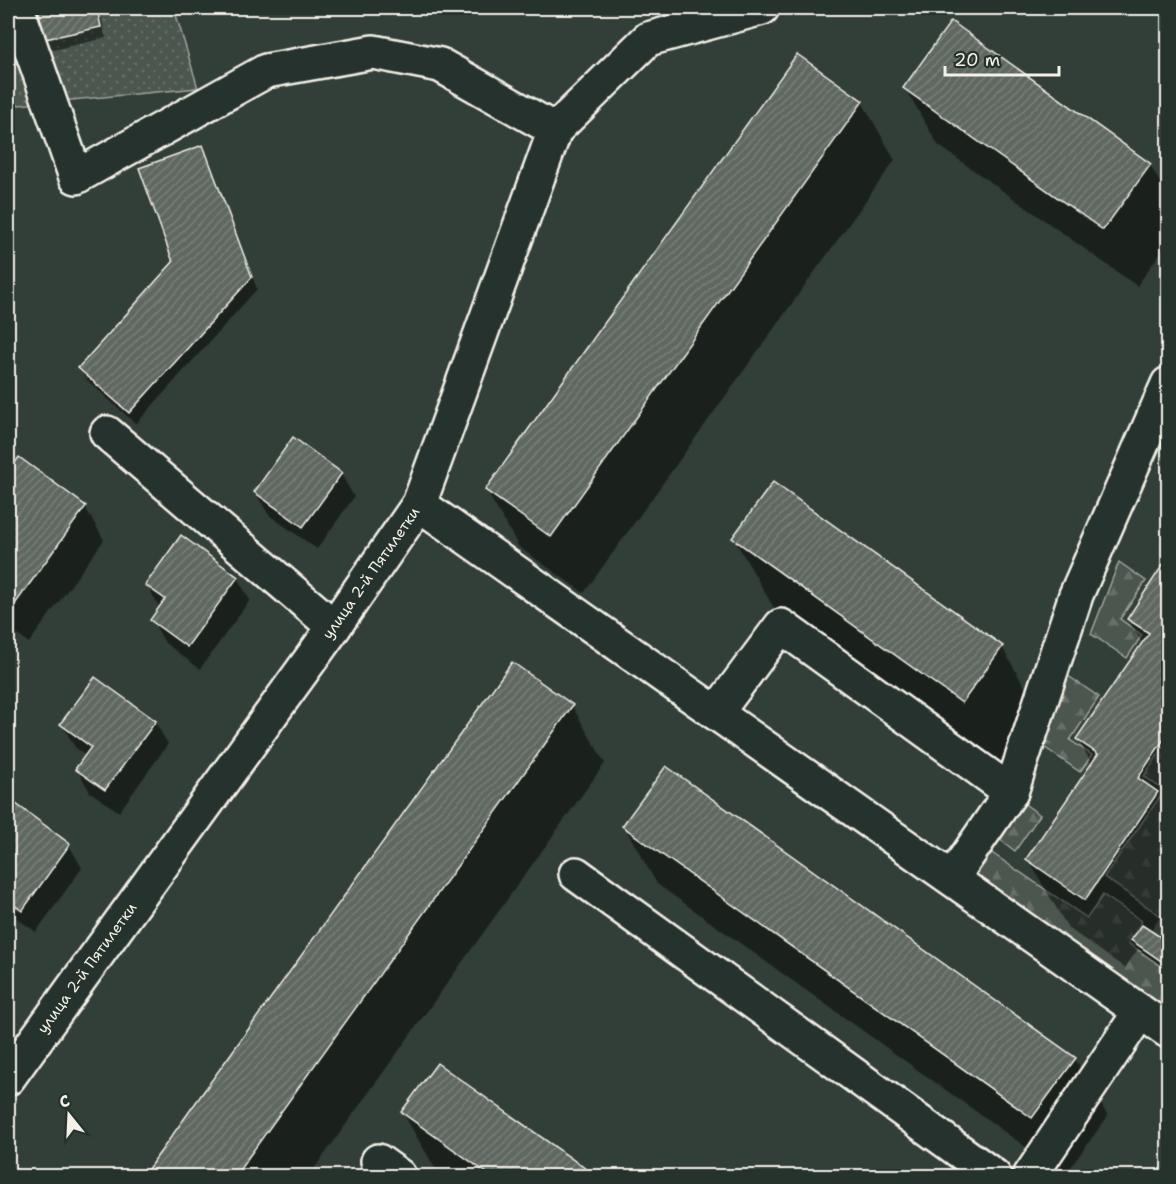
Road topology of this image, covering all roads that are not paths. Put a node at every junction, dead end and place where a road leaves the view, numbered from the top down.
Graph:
1 (17, 8) edge
2 (762, 8) edge
3 (555, 130) junction
4 (1168, 384) edge
5 (107, 433) dead end
6 (419, 504) junction
7 (334, 627) junction
8 (716, 713) junction
9 (1011, 792) junction
10 (576, 874) dead end
11 (952, 878) junction
12 (1140, 1012) junction
13 (1168, 1031) edge
14 (8, 1078) edge
15 (994, 1176) edge
16 (1030, 1176) edge

1 - 3 street
2 - 3 street, улица 2-й Пятилетки
3 - 6 street, улица 2-й Пятилетки
4 - 9 street
5 - 7 street
6 - 7 street, улица 2-й Пятилетки
6 - 8 street
7 - 14 street, улица 2-й Пятилетки
8 - 9 street
8 - 11 street
9 - 11 street
10 - 15 street
11 - 12 street
12 - 13 street
12 - 16 street

